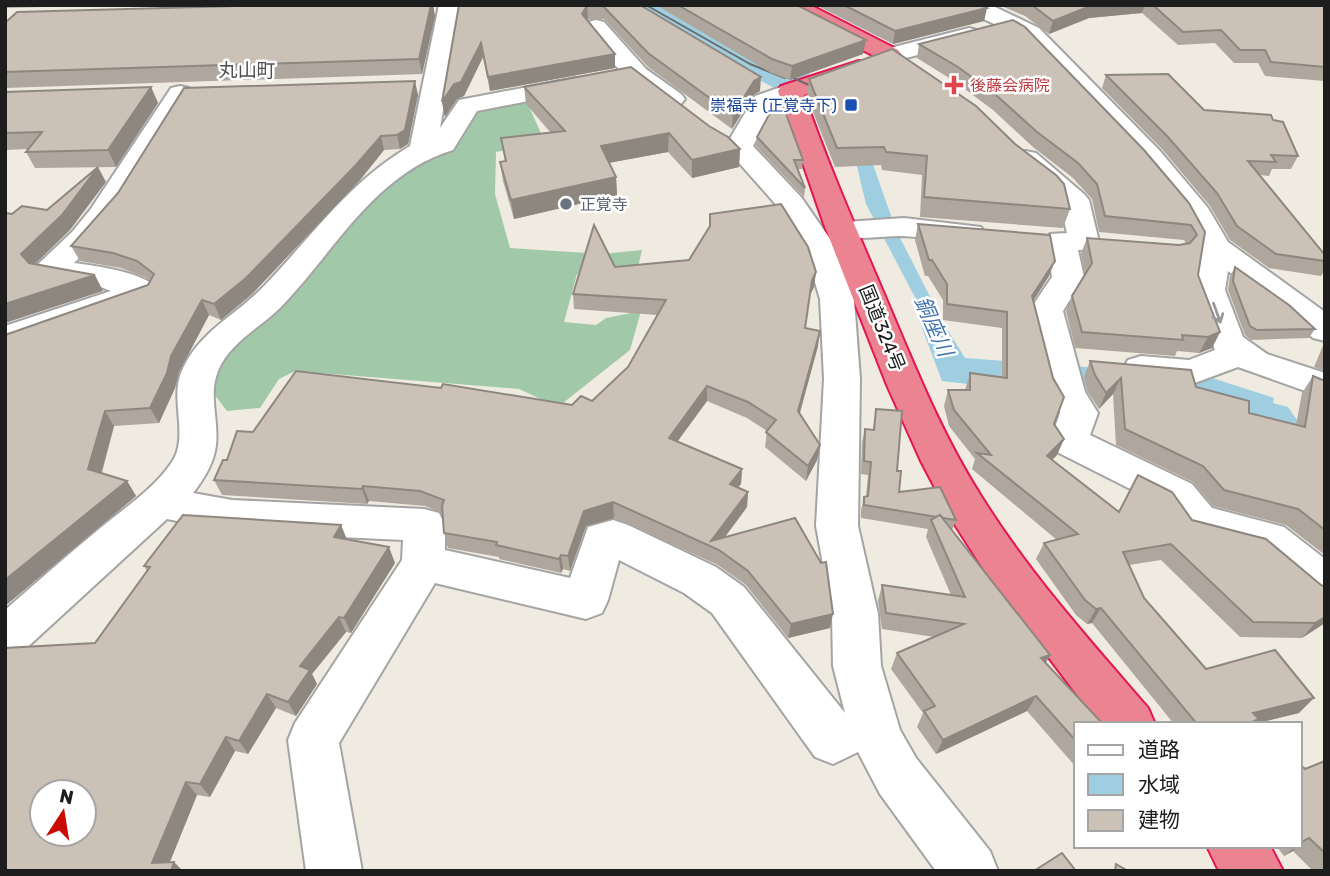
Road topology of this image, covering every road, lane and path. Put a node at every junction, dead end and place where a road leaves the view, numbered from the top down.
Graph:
1 (793, 5) edge
2 (973, 5) edge
3 (450, 6) edge
4 (423, 7) edge
5 (1016, 23) junction
6 (597, 27) edge
7 (890, 55) junction
8 (636, 74) junction
9 (921, 74) edge
10 (777, 79) junction
11 (180, 93) edge
12 (691, 113) edge
13 (1011, 145) edge
14 (423, 150) junction
15 (853, 228) junction
16 (995, 235) edge
17 (1216, 247) junction
18 (1325, 330) edge
19 (5, 340) edge
20 (1241, 354) junction
21 (1062, 372) junction
22 (1325, 386) edge
23 (159, 502) junction
24 (424, 563) junction
25 (1325, 586) edge
26 (5, 639) edge
27 (1128, 722) edge
28 (841, 734) dead end
29 (1236, 848) edge
30 (334, 871) edge
31 (970, 871) edge
32 (1255, 871) edge

1 - 7 highway
2 - 5 street
3 - 4 street
3 - 14 street
5 - 7 street
5 - 17 street
6 - 8 street
7 - 9 street
7 - 10 highway
8 - 12 street
8 - 14 street
10 - 15 highway, 国道324号
10 - 31 street
11 - 19 street
13 - 21 street
14 - 23 street
15 - 16 street
15 - 27 highway, 国道324号
17 - 18 street
17 -> 20 street
20 - 21 street
20 - 22 street
21 - 25 street
23 - 24 street
23 - 26 street
24 - 28 street
24 - 30 street
29 - 32 highway

